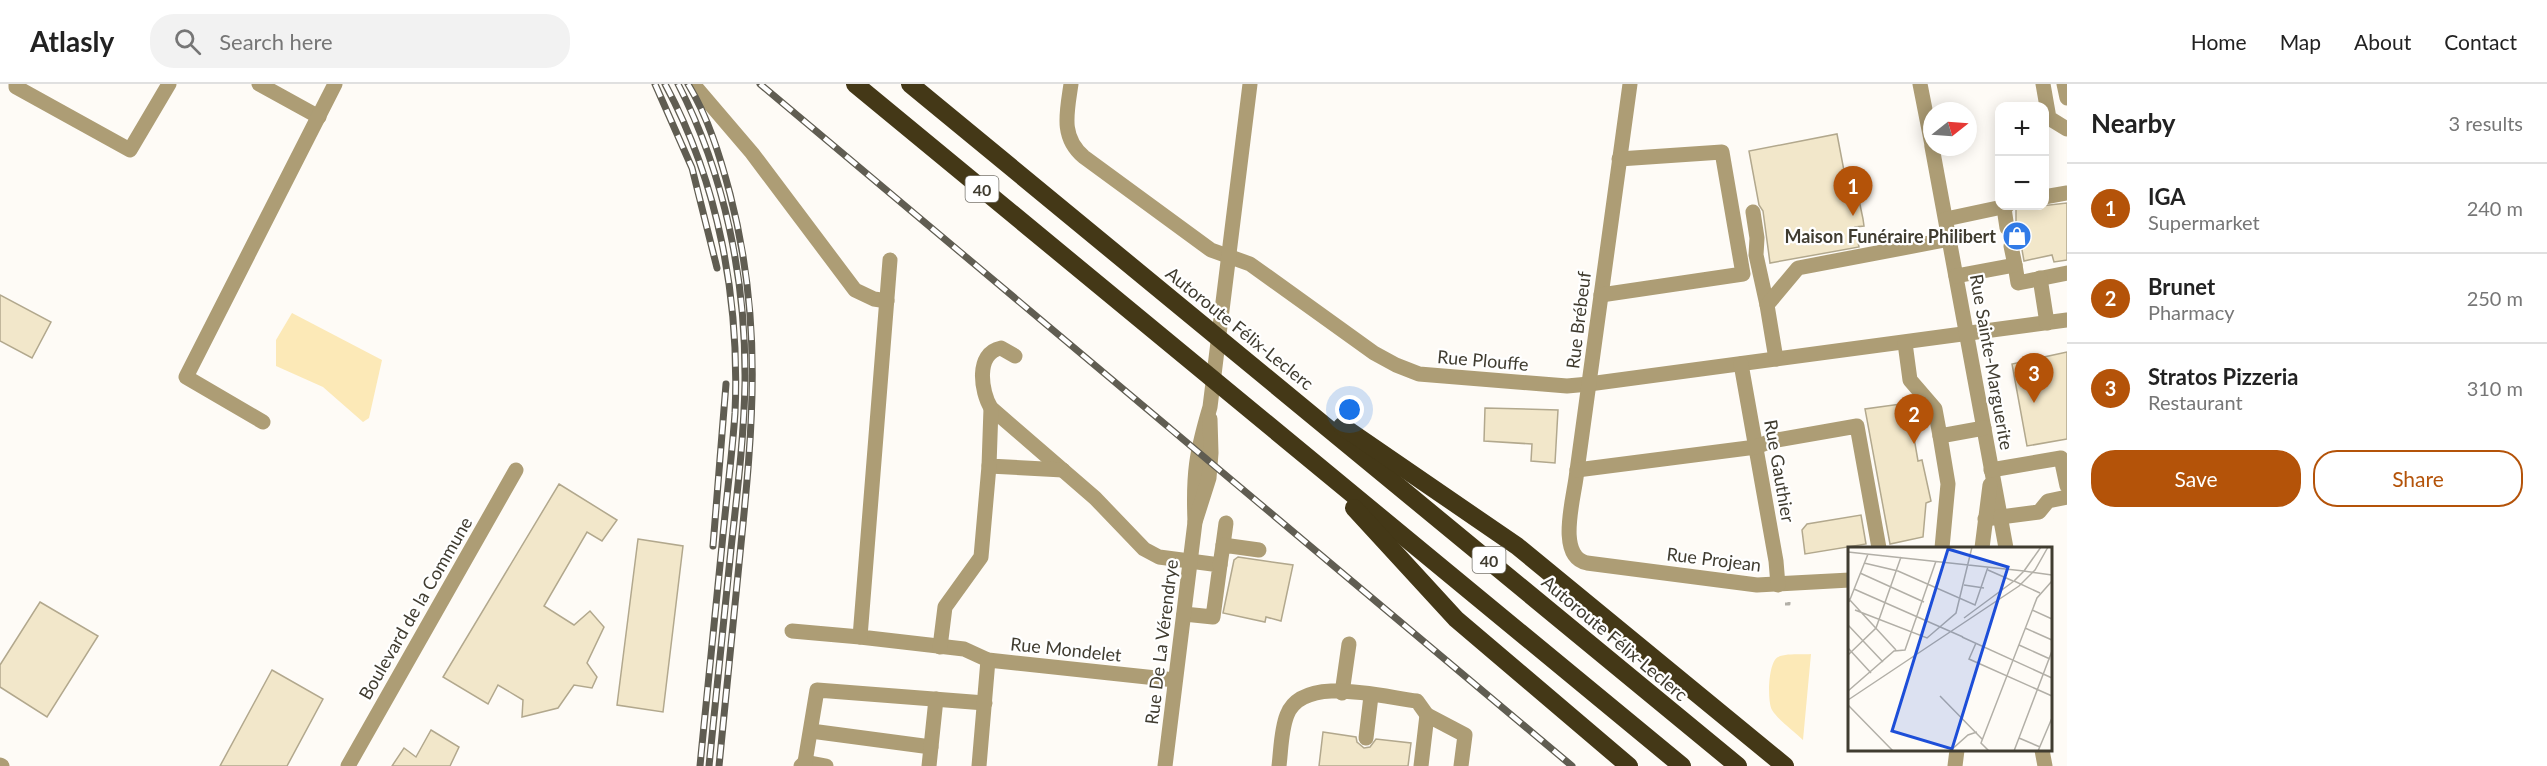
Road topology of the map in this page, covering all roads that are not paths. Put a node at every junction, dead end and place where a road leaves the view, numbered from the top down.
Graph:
1 (16, 84) edge
2 (169, 84) edge
3 (259, 84) edge
4 (335, 84) edge
5 (693, 84) edge
6 (855, 84) edge
7 (910, 84) edge
8 (1071, 84) edge
9 (1250, 84) edge
10 (1630, 84) edge
11 (1920, 84) edge
12 (2043, 84) edge
13 (2064, 84) edge
14 (2067, 98) edge
15 (1923, 102) edge
16 (319, 117) junction
17 (2067, 129) edge
18 (1934, 156) edge
19 (1619, 159) junction
20 (2067, 193) edge
21 (2049, 196) edge
22 (1995, 208) edge
23 (1747, 210) dead end
24 (2006, 210) edge
25 (1946, 219) junction
26 (2007, 228) dead end
27 (1950, 239) junction
28 (2011, 246) dead end
29 (1230, 257) junction
30 (890, 260) dead end
31 (2015, 265) junction
32 (2067, 273) edge
33 (1956, 276) junction
34 (2040, 278) junction
35 (1600, 295) junction
36 (887, 301) junction
37 (1767, 305) junction
38 (2067, 320) edge
39 (2047, 323) junction
40 (1967, 335) junction
41 (1905, 343) junction
42 (1240, 355) junction
43 (1015, 356) dead end
44 (1776, 359) junction
45 (1741, 364) junction
46 (1589, 384) junction
47 (991, 408) junction
48 (263, 422) dead end
49 (1984, 428) junction
50 (1940, 436) junction
51 (1756, 447) junction
52 (1306, 456) junction
53 (989, 466) junction
54 (516, 470) dead end
55 (1063, 470) junction
56 (1577, 470) junction
57 (1991, 470) junction
58 (2067, 486) edge
59 (2067, 498) edge
60 (1993, 519) junction
61 (1226, 523) dead end
62 (1223, 544) junction
63 (1879, 547) edge
64 (1942, 547) edge
65 (1983, 547) edge
66 (2005, 547) edge
67 (1259, 550) dead end
68 (1576, 559) joint
69 (1190, 562) junction
70 (1220, 565) junction
71 (1848, 580) edge
72 (1778, 585) junction
73 (1184, 614) junction
74 (792, 631) dead end
75 (860, 637) junction
76 (1349, 644) dead end
77 (940, 647) junction
78 (988, 660) junction
79 (1175, 680) junction
80 (1342, 693) junction
81 (1371, 696) junction
82 (936, 699) junction
83 (985, 703) junction
84 (1427, 715) junction
85 (811, 731) junction
86 (1366, 738) dead end
87 (931, 747) junction
88 (1957, 751) edge
89 (2042, 751) edge
90 (803, 764) edge
91 (348, 766) edge
92 (826, 766) edge
93 (929, 766) edge
94 (979, 766) edge
95 (1165, 766) edge
96 (1279, 766) edge
97 (1421, 766) edge
98 (1461, 766) edge
99 (1629, 766) edge
100 (1682, 766) edge
101 (1738, 766) edge
102 (1785, 766) edge
103 (1954, 766) edge
104 (2045, 766) edge

1 - 2 street
3 - 16 street
4 - 16 street
5 - 36 street
6 - 52 highway, 40
7 - 42 highway, Autoroute Félix-Leclerc / 40
8 - 29 street, Rue Plouffe
9 - 29 street, Rue De La Vérendrye
10 - 19 street, Rue Brébeuf
11 - 15 street, Rue Sainte-Marguerite
12 - 17 street
13 - 14 street
16 - 48 street
18 - 25 street, Rue Sainte-Marguerite
19 - 35 street, Rue Brébeuf
19 - 35 street
20 - 21 street
22 - 25 street
23 - 37 street
24 - 26 street
25 - 27 street, Rue Sainte-Marguerite
27 - 33 street, Rue Sainte-Marguerite
27 - 37 street
28 - 31 street
29 - 46 street, Rue Plouffe
29 - 69 street, Rue De La Vérendrye
30 - 36 street
31 - 33 street
31 - 34 street
32 - 34 street
33 - 40 street, Rue Sainte-Marguerite
34 - 39 street
35 - 46 street, Rue Brébeuf
36 - 75 street
37 - 44 street
38 - 39 street, Rue Plouffe
39 - 40 street, Rue Plouffe
40 - 41 street, Rue Plouffe
40 - 49 street, Rue Sainte-Marguerite
41 - 44 street, Rue Plouffe
41 - 50 street
42 - 101 highway, Autoroute Félix-Leclerc / 40
42 - 102 highway
43 - 47 street
44 - 45 street, Rue Plouffe
45 - 46 street, Rue Plouffe
45 - 51 street, Rue Gauthier
46 - 56 street, Rue Brébeuf
47 - 53 street
47 - 55 street
49 - 50 street
49 - 57 street, Rue Sainte-Marguerite
50 - 64 street
51 - 56 street
51 - 63 street
51 - 72 street, Rue Gauthier
52 - 99 highway
52 - 100 highway, 40
53 - 55 street
53 - 77 street
54 - 91 street, Boulevard de la Commune
55 - 69 street
56 - 68 street, Rue Brébeuf
57 - 58 street
57 - 60 street, Rue Sainte-Marguerite
59 - 60 street
60 - 65 street, Rue Sainte-Marguerite
60 - 66 street
61 - 62 street
62 - 67 street
62 - 70 street
68 - 72 street, Rue Projean
69 - 70 street
69 - 73 street, Rue De La Vérendrye
70 - 73 street
71 - 72 street, Rue Projean
73 - 79 street, Rue De La Vérendrye
74 - 75 street, Rue Mondelet
75 - 77 street, Rue Mondelet
76 - 80 street
77 - 78 street, Rue Mondelet
78 - 79 street, Rue Mondelet
78 - 83 street
79 - 95 street, Rue De La Vérendrye
80 - 81 street
80 - 96 street
81 - 84 street
81 - 86 street
82 - 83 street
82 - 85 street
82 - 87 street
83 - 94 street
84 - 97 street
84 - 98 street
85 - 87 street
85 - 90 street
87 - 93 street
88 - 103 street
89 - 104 street
90 - 92 street

